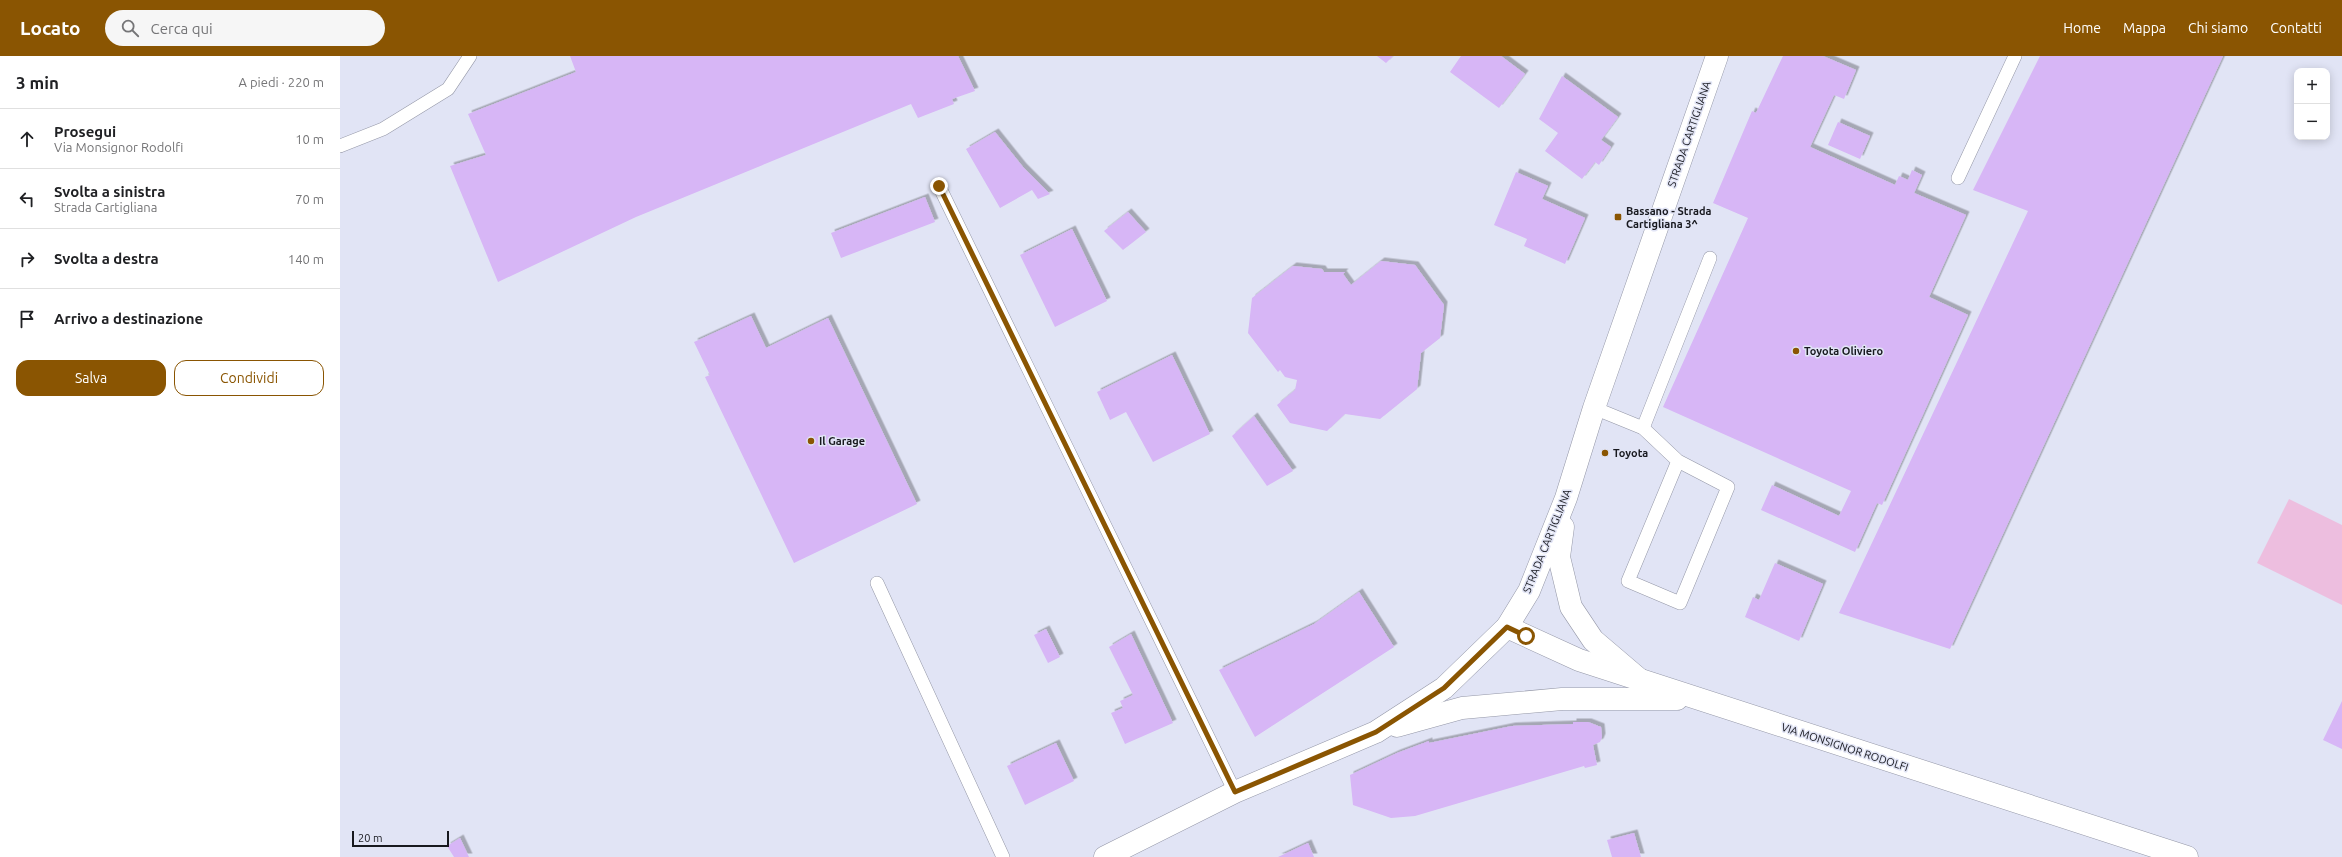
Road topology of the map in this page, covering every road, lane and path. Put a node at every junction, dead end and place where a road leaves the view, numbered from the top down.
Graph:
1 (470, 56) edge
2 (1716, 56) edge
3 (2015, 56) edge
4 (340, 146) edge
5 (1958, 178) dead end
6 (939, 186) dead end
7 (1710, 258) dead end
8 (1594, 408) junction
9 (1643, 428) junction
10 (1678, 461) junction
11 (1566, 498) junction
12 (877, 583) dead end
13 (1507, 627) junction
14 (1642, 681) junction
15 (1695, 698) junction
16 (1376, 732) junction
17 (1235, 792) junction
18 (1003, 857) edge
19 (1105, 857) edge
20 (2187, 857) edge

1 - 4 lane
2 - 8 street, STRADA CARTIGLIANA
3 - 5 lane
6 - 17 lane
7 - 9 lane
8 - 9 lane
8 - 11 street, STRADA CARTIGLIANA
9 - 10 lane
10 - 10 lane
11 - 13 street, STRADA CARTIGLIANA
11 - 14 street
12 - 18 lane
13 - 14 street, VIA MONSIGNOR RODOLFI
13 - 16 street, STRADA CARTIGLIANA
14 - 15 street, VIA MONSIGNOR RODOLFI
15 - 16 street
15 - 20 street, VIA MONSIGNOR RODOLFI
16 - 17 street, STRADA CARTIGLIANA
17 - 19 street, STRADA CARTIGLIANA

